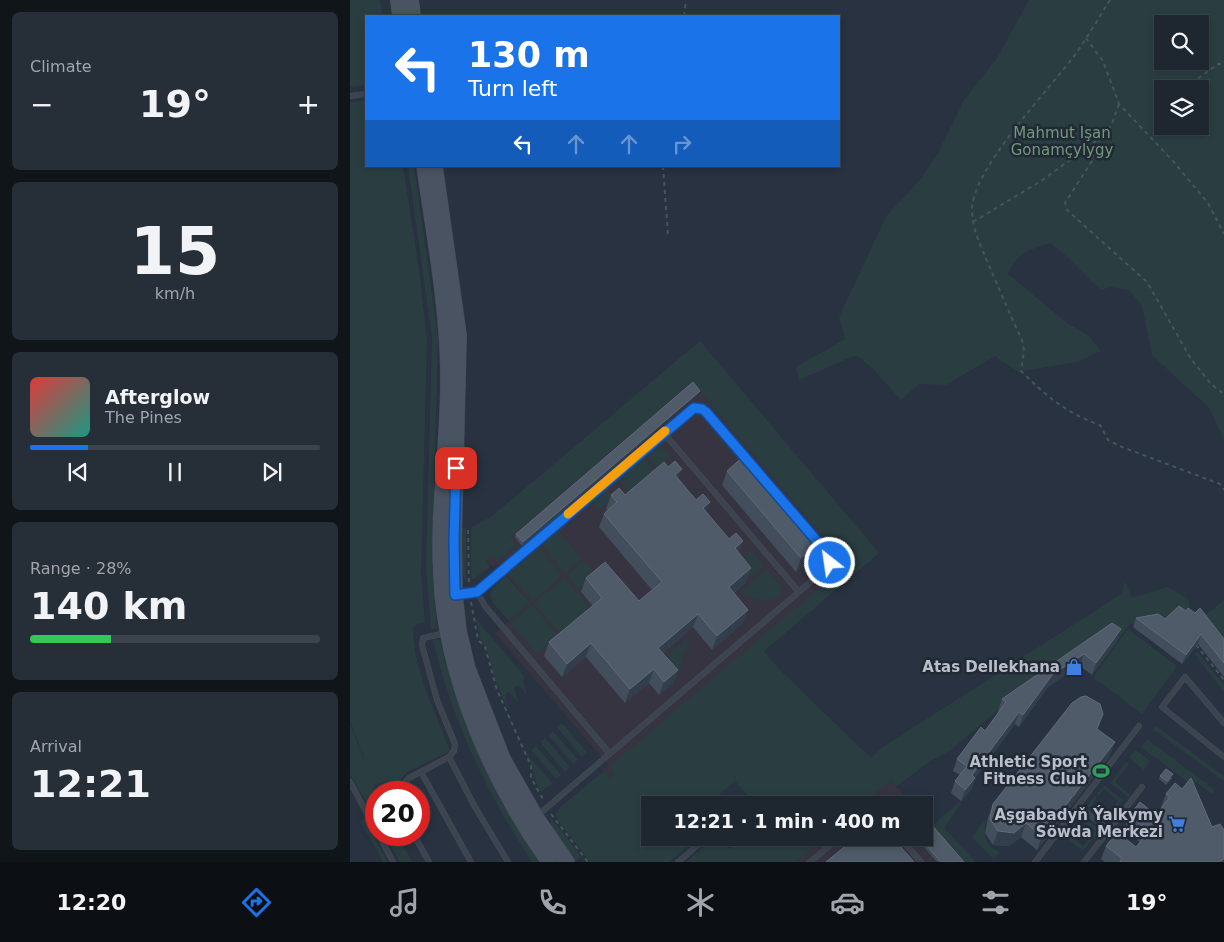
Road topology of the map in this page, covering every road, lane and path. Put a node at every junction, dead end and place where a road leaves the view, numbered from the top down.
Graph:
1 (398, 0) edge
2 (411, 0) edge
3 (686, 0) edge
4 (1110, 0) edge
5 (400, 15) edge
6 (413, 15) edge
7 (684, 15) edge
8 (1086, 38) junction
9 (1224, 64) edge
10 (1196, 80) edge
11 (365, 94) edge
12 (350, 96) edge
13 (1119, 104) junction
14 (1100, 138) junction
15 (424, 167) edge
16 (435, 167) edge
17 (663, 167) edge
18 (974, 222) junction
19 (1224, 234) edge
20 (668, 236) dead end
21 (1224, 394) edge
22 (664, 432) junction
23 (751, 465) edge
24 (770, 487) edge
25 (1224, 490) edge
26 (468, 527) dead end
27 (477, 592) junction
28 (799, 592) junction
29 (462, 594) junction
30 (447, 633) junction
31 (1196, 644) edge
32 (1224, 680) edge
33 (1224, 722) edge
34 (1139, 726) dead end
35 (610, 754) junction
36 (449, 757) junction
37 (1224, 757) edge
38 (421, 772) junction
39 (407, 781) edge
40 (350, 782) edge
41 (1142, 787) dead end
42 (1078, 806) junction
43 (365, 810) edge
44 (542, 812) junction
45 (1109, 830) junction
46 (1120, 838) edge
47 (385, 846) edge
48 (420, 846) edge
49 (697, 846) edge
50 (829, 846) edge
51 (907, 846) edge
52 (393, 862) edge
53 (429, 862) edge
54 (471, 862) edge
55 (508, 862) edge
56 (549, 862) edge
57 (567, 862) edge
58 (588, 862) edge
59 (678, 862) edge
60 (810, 862) edge
61 (921, 862) edge
62 (1035, 862) edge
63 (1084, 862) edge

1 - 5 main road
2 - 6 main road
3 - 7 path
4 - 8 path
8 - 13 path
8 - 18 path
9 - 10 path
11 - 12 lane
13 - 14 path
13 - 19 path
14 - 18 path
14 - 21 path
15 - 30 main road
16 - 29 main road
17 - 20 path
18 - 25 path
22 - 23 lane
22 - 27 lane
22 - 28 lane
24 - 28 lane
26 - 29 path
27 - 29 lane
27 - 35 lane
28 - 35 lane
29 - 44 path
29 - 44 main road
30 - 36 lane
30 - 56 main road
31 - 32 path
33 - 37 lane
34 - 42 lane
35 - 44 lane
36 - 38 lane
36 - 55 lane
38 - 39 lane
38 - 54 lane
40 - 43 lane
41 - 45 lane
42 - 45 lane
42 - 62 lane
44 - 57 main road
44 - 58 path
45 - 46 lane
45 - 63 lane
47 - 52 lane
48 - 53 lane
49 - 59 lane
50 - 60 lane
51 - 61 lane

